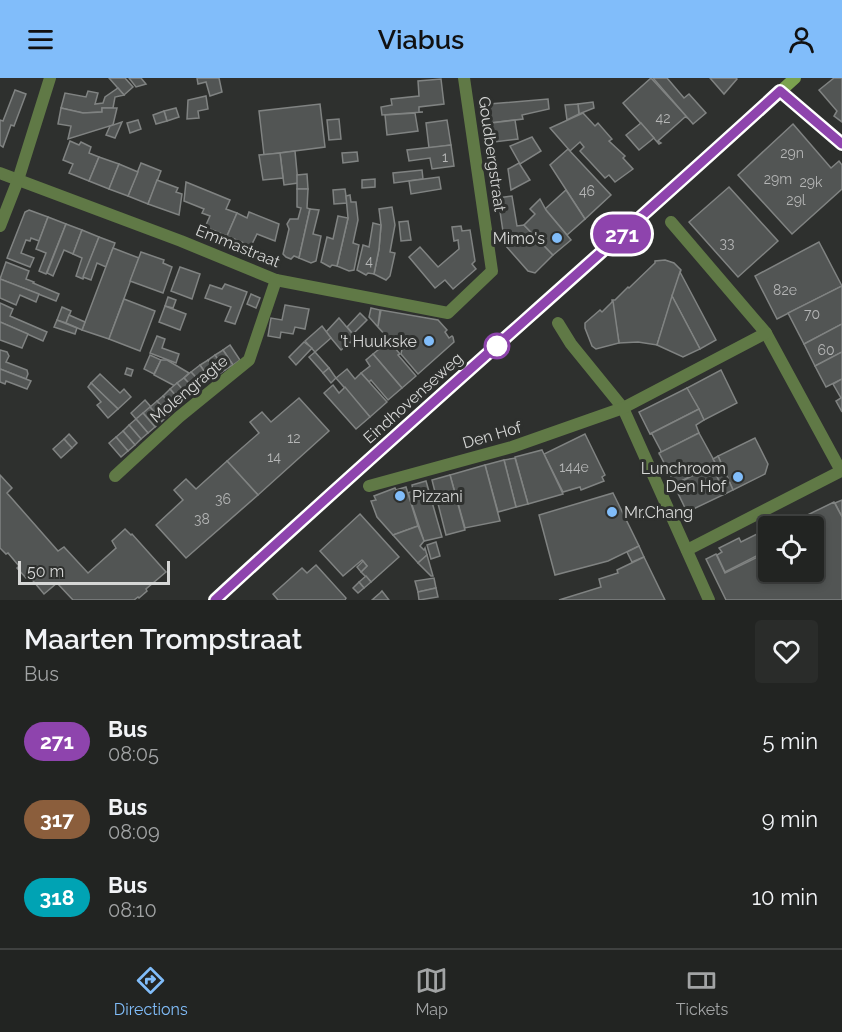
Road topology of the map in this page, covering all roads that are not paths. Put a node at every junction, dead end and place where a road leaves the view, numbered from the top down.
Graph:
1 (50, 78) edge
2 (464, 78) edge
3 (795, 78) edge
4 (780, 91) junction
5 (842, 144) edge
6 (0, 173) edge
7 (18, 180) junction
8 (671, 222) dead end
9 (0, 226) edge
10 (492, 271) joint
11 (276, 280) junction
12 (558, 323) dead end
13 (766, 333) junction
14 (623, 408) junction
15 (842, 471) edge
16 (115, 476) dead end
17 (369, 486) dead end
18 (687, 550) junction
19 (215, 600) edge
20 (709, 600) edge

1 - 7 street
2 - 10 street, Goudbergstraat
3 - 4 main road, Eindhovenseweg
4 - 5 street
4 - 19 main road, Eindhovenseweg
6 - 7 street, Emmastraat
7 - 9 street
7 - 11 street, Emmastraat
8 - 13 street
10 - 11 street, Emmastraat
11 - 16 street, Molengragte
12 - 14 street
13 - 14 street, Den Hof
13 - 15 street
14 - 17 street, Den Hof
14 - 18 street
15 - 18 street
18 - 20 street

